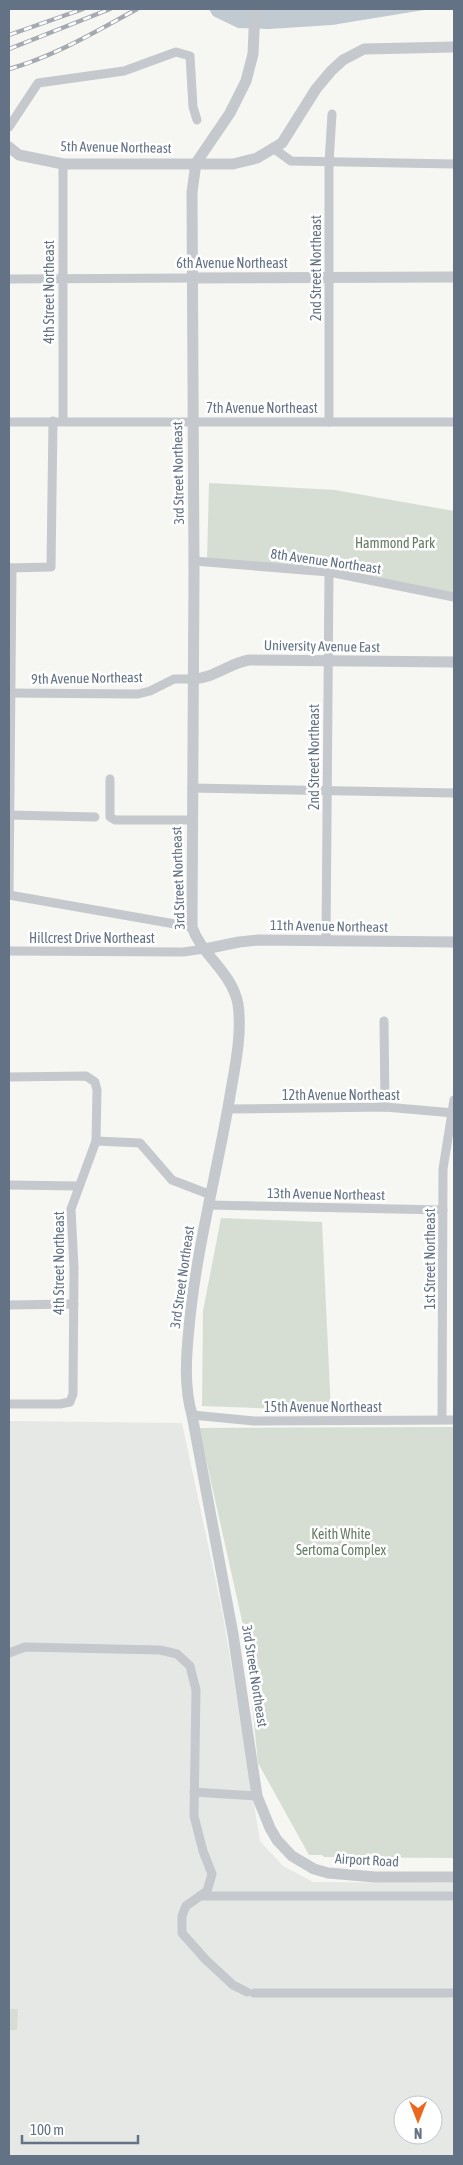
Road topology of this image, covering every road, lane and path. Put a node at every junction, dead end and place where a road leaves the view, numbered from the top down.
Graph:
1 (254, 9) edge
2 (454, 47) edge
3 (332, 114) dead end
4 (198, 120) dead end
5 (9, 127) edge
6 (9, 147) edge
7 (273, 148) junction
8 (196, 163) junction
9 (329, 163) junction
10 (63, 164) junction
11 (454, 164) edge
12 (454, 277) edge
13 (62, 278) junction
14 (192, 278) junction
15 (330, 278) junction
16 (9, 279) edge
17 (58, 421) junction
18 (192, 421) junction
19 (9, 422) edge
20 (329, 422) junction
21 (454, 422) edge
22 (194, 561) junction
23 (11, 568) edge
24 (329, 572) junction
25 (454, 596) edge
26 (328, 660) junction
27 (454, 662) edge
28 (193, 678) junction
29 (10, 693) edge
30 (110, 779) dead end
31 (192, 788) junction
32 (327, 790) junction
33 (454, 793) edge
34 (9, 815) edge
35 (95, 817) dead end
36 (191, 820) junction
37 (9, 895) edge
38 (192, 927) junction
39 (326, 942) junction
40 (454, 942) edge
41 (204, 950) junction
42 (9, 951) edge
43 (384, 1021) dead end
44 (9, 1077) edge
45 (454, 1100) edge
46 (385, 1106) junction
47 (228, 1109) junction
48 (454, 1113) edge
49 (96, 1141) junction
50 (9, 1186) edge
51 (79, 1186) junction
52 (210, 1200) junction
53 (443, 1210) junction
54 (74, 1304) junction
55 (9, 1305) edge
56 (9, 1404) edge
57 (192, 1415) junction
58 (442, 1419) junction
59 (454, 1420) edge
60 (9, 1653) edge
61 (194, 1792) junction
62 (257, 1796) junction
63 (454, 1878) edge
64 (200, 1896) junction
65 (454, 1896) edge
66 (454, 1992) edge

1 - 8 street, 3rd Street Northeast
2 - 7 street, 5th Avenue Northeast
3 - 9 street, 2nd Street Northeast
4 - 5 street
6 - 10 street, 5th Avenue Northeast
7 - 8 street, 5th Avenue Northeast
7 - 9 street
8 - 10 street, 5th Avenue Northeast
8 - 14 street, 3rd Street Northeast
9 - 11 street
9 - 15 street, 2nd Street Northeast
10 - 13 street, 4th Street Northeast
12 - 15 street, 6th Avenue Northeast
13 - 14 street, 6th Avenue Northeast
13 - 16 street, 6th Avenue Northeast
13 - 17 street, 4th Street Northeast
14 - 15 street, 6th Avenue Northeast
14 - 18 street, 3rd Street Northeast
15 - 20 street, 2nd Street Northeast
17 - 18 street, 7th Avenue Northeast
17 - 19 street, 7th Avenue Northeast
17 - 23 street, 4th Street Northeast
18 - 20 street, 7th Avenue Northeast
18 - 22 street, 3rd Street Northeast
20 - 21 street, 7th Avenue Northeast
22 - 24 street, 8th Avenue Northeast
22 - 28 street, 3rd Street Northeast
23 - 29 street
24 - 25 street, 8th Avenue Northeast
24 - 26 street, 2nd Street Northeast
26 - 27 street, University Avenue East
26 - 28 street, University Avenue East
26 - 32 street, 2nd Street Northeast
28 - 29 street, 9th Avenue Northeast
28 - 31 street, 3rd Street Northeast
29 - 34 street
30 - 36 street
31 - 32 street
31 - 36 street, 3rd Street Northeast
32 - 33 street
32 - 39 street, 2nd Street Northeast
34 - 35 street
34 - 37 street
36 - 38 street, 3rd Street Northeast
37 - 38 street
38 - 41 street, 3rd Street Northeast
39 - 40 street, 11th Avenue Northeast
39 - 41 street, 11th Avenue Northeast
41 - 42 street, Hillcrest Drive Northeast
41 - 47 street, 3rd Street Northeast
43 - 46 street
44 - 49 street, 4th Street Northeast
45 - 48 street, 1st Street Northeast
46 - 47 street, 12th Avenue Northeast
46 - 48 street, 12th Avenue Northeast
47 - 52 street, 3rd Street Northeast
48 - 53 street, 1st Street Northeast
49 - 51 street, 4th Street Northeast
49 - 52 street, 13th Avenue Northeast
50 - 51 street
51 - 54 street, 4th Street Northeast
52 - 53 street, 13th Avenue Northeast
52 - 57 street, 3rd Street Northeast
53 - 58 street, 1st Street Northeast
54 - 55 street
54 - 56 street, 4th Street Northeast
57 - 58 street, 15th Avenue Northeast
57 - 62 street, 3rd Street Northeast
58 - 59 street, 15th Avenue Northeast
60 - 61 street
61 - 62 street
61 - 64 street
62 - 63 street, Airport Road
64 - 65 street
64 - 66 street

